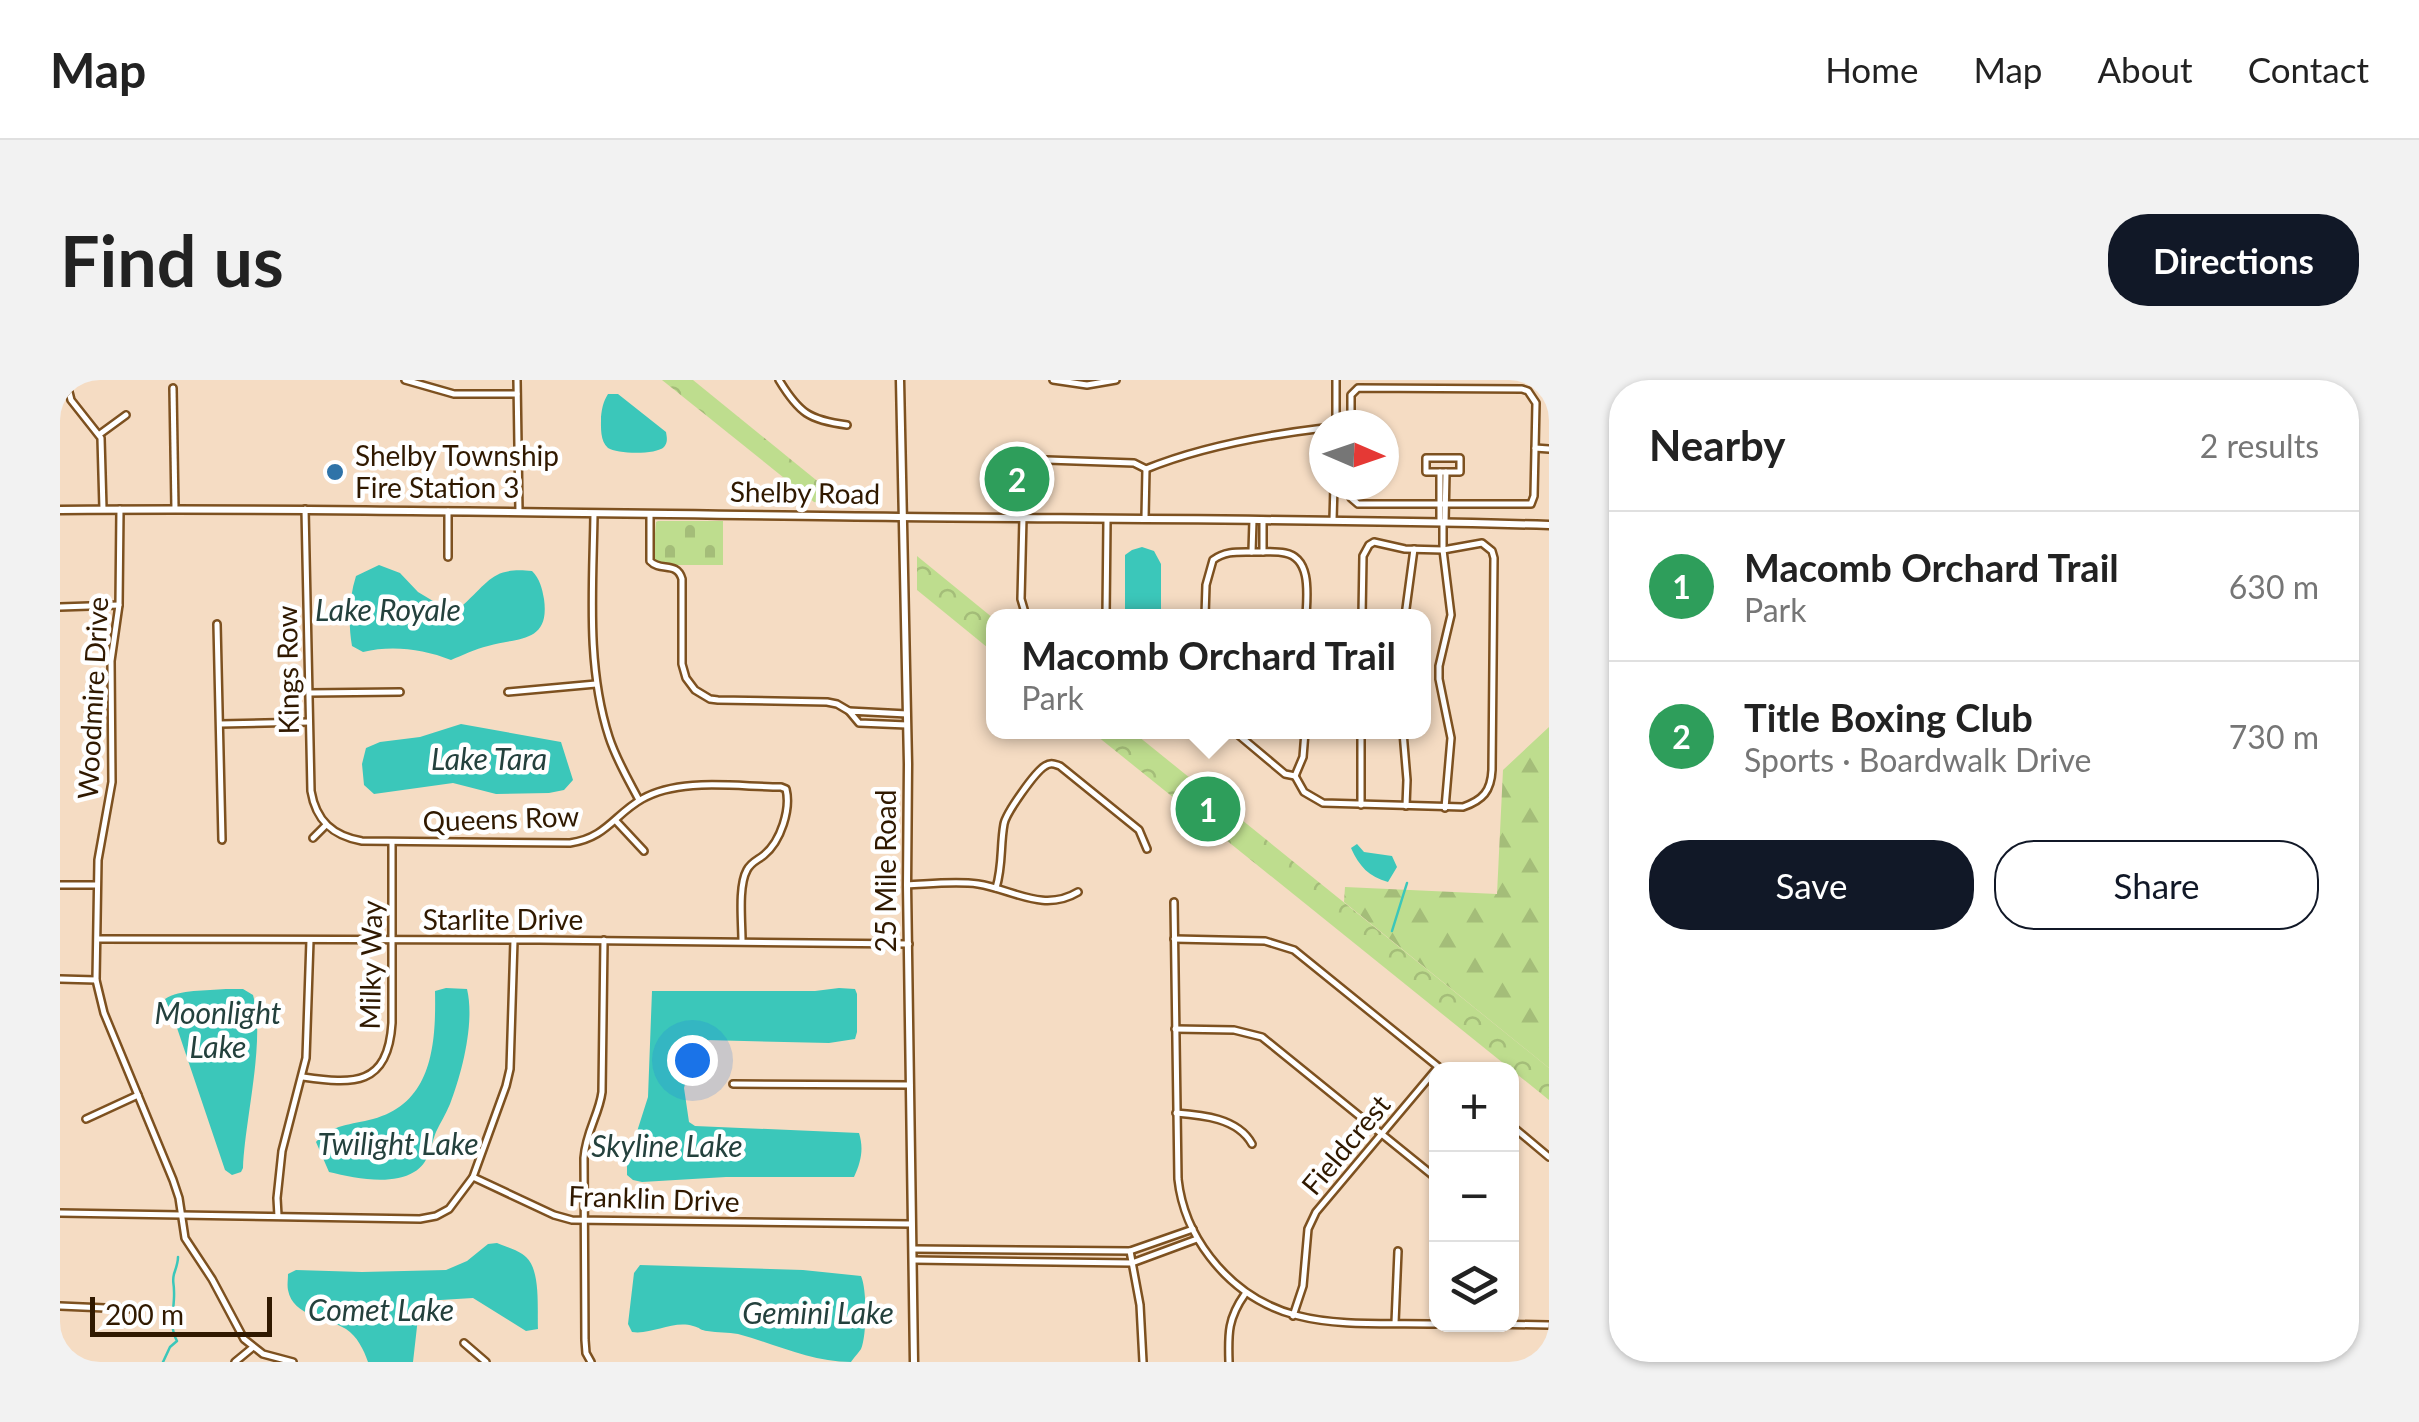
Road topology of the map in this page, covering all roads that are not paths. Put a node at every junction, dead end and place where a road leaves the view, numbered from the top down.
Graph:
1 (66, 380) edge
2 (405, 380) edge
3 (517, 380) edge
4 (779, 380) edge
5 (900, 380) edge
6 (1053, 380) edge
7 (1116, 380) edge
8 (1336, 380) edge
9 (173, 388) dead end
10 (517, 394) junction
11 (1336, 410) edge
12 (1351, 410) edge
13 (126, 415) dead end
14 (848, 425) dead end
15 (1309, 430) edge
16 (100, 434) junction
17 (1535, 448) junction
18 (1549, 449) edge
19 (1047, 460) dead end
20 (1146, 468) junction
21 (1443, 472) junction
22 (1334, 500) edge
23 (1353, 500) edge
24 (1443, 504) junction
25 (175, 508) junction
26 (120, 509) junction
27 (305, 509) junction
28 (60, 510) edge
29 (103, 510) junction
30 (448, 510) junction
31 (519, 512) junction
32 (594, 514) junction
33 (650, 514) junction
34 (902, 517) junction
35 (1022, 517) junction
36 (1108, 518) junction
37 (1145, 518) junction
38 (1252, 519) junction
39 (1264, 519) junction
40 (1333, 520) junction
41 (1443, 522) junction
42 (1549, 524) edge
43 (1414, 549) junction
44 (1443, 550) junction
45 (1252, 552) junction
46 (1263, 552) junction
47 (448, 557) dead end
48 (119, 606) junction
49 (60, 607) edge
50 (1024, 609) edge
51 (1106, 609) edge
52 (1205, 609) edge
53 (1306, 609) edge
54 (1362, 609) edge
55 (1406, 609) edge
56 (217, 624) dead end
57 (596, 684) junction
58 (400, 692) dead end
59 (508, 692) dead end
60 (310, 693) junction
61 (848, 712) junction
62 (906, 714) junction
63 (309, 722) junction
64 (220, 724) junction
65 (907, 725) junction
66 (1244, 739) edge
67 (1304, 739) edge
68 (1361, 739) edge
69 (1404, 739) edge
70 (1295, 776) junction
71 (639, 800) junction
72 (1360, 804) junction
73 (1406, 806) junction
74 (1446, 808) junction
75 (616, 821) junction
76 (326, 826) junction
77 (313, 838) dead end
78 (222, 840) dead end
79 (392, 842) junction
80 (1147, 849) dead end
81 (644, 851) dead end
82 (60, 885) edge
83 (907, 885) junction
84 (97, 886) junction
85 (996, 888) junction
86 (1078, 892) dead end
87 (1174, 902) dead end
88 (1174, 938) junction
89 (98, 939) junction
90 (392, 939) junction
91 (310, 940) junction
92 (514, 940) junction
93 (604, 940) junction
94 (742, 941) junction
95 (909, 944) junction
96 (60, 979) edge
97 (96, 980) junction
98 (1175, 1029) junction
99 (1432, 1062) edge
100 (302, 1077) junction
101 (1429, 1080) edge
102 (733, 1084) dead end
103 (911, 1085) junction
104 (138, 1095) junction
105 (1176, 1113) junction
106 (86, 1119) dead end
107 (1519, 1132) edge
108 (1382, 1134) junction
109 (1252, 1144) dead end
110 (1549, 1157) edge
111 (1429, 1172) edge
112 (474, 1177) junction
113 (60, 1213) edge
114 (180, 1215) junction
115 (278, 1216) junction
116 (586, 1221) junction
117 (913, 1224) junction
118 (1193, 1230) junction
119 (1197, 1239) junction
120 (914, 1249) junction
121 (938, 1250) junction
122 (1024, 1251) junction
123 (1130, 1251) junction
124 (1398, 1251) dead end
125 (914, 1260) junction
126 (937, 1260) junction
127 (1025, 1261) junction
128 (1132, 1263) junction
129 (1246, 1294) junction
130 (60, 1306) edge
131 (128, 1309) dead end
132 (1292, 1316) junction
133 (1395, 1323) junction
134 (1429, 1324) edge
135 (1519, 1325) edge
136 (1549, 1325) edge
137 (464, 1344) dead end
138 (252, 1348) junction
139 (235, 1362) edge
140 (293, 1362) edge
141 (486, 1362) edge
142 (591, 1362) edge
143 (914, 1362) edge
144 (1143, 1362) edge
145 (1229, 1362) edge

1 - 16 street
2 - 10 street
3 - 10 street
4 - 14 street
5 - 34 street, 25 Mile Road
6 - 7 street
8 - 11 street
9 - 25 street
10 - 31 street
12 - 17 street
13 - 16 street
15 - 20 street
16 - 29 street
17 - 18 street
17 - 24 street
19 - 20 street
20 - 37 street
21 - 21 street
21 - 24 street
22 - 40 street
23 - 24 street
24 - 41 street
25 - 26 street, Shelby Road
25 - 27 street, Shelby Road
26 - 29 street, Shelby Road
26 - 48 street, Woodmire Drive
27 - 30 street, Shelby Road
27 - 60 street, Kings Row
28 - 29 street, Shelby Road
30 - 31 street, Shelby Road
30 - 47 street
31 - 32 street, Shelby Road
32 - 33 street, Shelby Road
32 - 57 street
33 - 34 street, Shelby Road
33 - 61 street
34 - 35 street, Shelby Road
34 - 62 street, 25 Mile Road
35 - 36 street, Shelby Road
35 - 50 street
36 - 37 street, Shelby Road
36 - 51 street
37 - 38 street, Shelby Road
38 - 39 street, Shelby Road
38 - 45 street
39 - 40 street, Shelby Road
39 - 46 street
40 - 41 street, Shelby Road
41 - 42 street, Shelby Road
41 - 44 street
43 - 44 street
43 - 54 street
43 - 55 street
44 - 74 street
44 - 74 street
45 - 46 street
45 - 52 street
46 - 53 street
48 - 49 street
48 - 84 street, Woodmire Drive
56 - 64 street
57 - 59 street
57 - 71 street
58 - 60 street
60 - 63 street, Kings Row
61 - 62 street
61 - 65 street
62 - 65 street, 25 Mile Road
63 - 64 street
63 - 76 street, Kings Row
64 - 78 street
65 - 83 street, 25 Mile Road
66 - 70 street
67 - 70 street
68 - 72 street
69 - 73 street
70 - 72 street
71 - 75 street, Queens Row
71 - 94 street, Queens Row
72 - 73 street
73 - 74 street
75 - 79 street, Queens Row
75 - 81 street
76 - 77 street
76 - 79 street, Queens Row
79 - 90 street, Milky Way
80 - 85 street
82 - 84 street
83 - 85 street
83 - 95 street, 25 Mile Road
84 - 89 street, Woodmire Drive
85 - 86 street
87 - 88 street
88 - 98 street
88 - 99 street
89 - 91 street, Starlite Drive
89 - 97 street, Woodmire Drive
90 - 91 street, Starlite Drive
90 - 92 street, Starlite Drive
90 - 100 street, Milky Way
91 - 100 street
92 - 93 street, Starlite Drive
92 - 112 street
93 - 94 street, Starlite Drive
93 - 116 street
94 - 95 street, Starlite Drive
95 - 103 street, 25 Mile Road
96 - 97 street
97 - 104 street, Woodmire Drive
98 - 105 street
98 - 108 street
100 - 115 street
101 - 108 street, Fieldcrest
102 - 103 street
103 - 117 street, 25 Mile Road
104 - 106 street
104 - 114 street, Woodmire Drive
105 - 109 street
105 - 118 street
107 - 110 street
108 - 111 street
108 - 132 street, Fieldcrest
112 - 115 street
112 - 116 street, Franklin Drive
113 - 114 street
114 - 115 street
114 - 138 street, Woodmire Drive
116 - 117 street, Franklin Drive
116 - 142 street
117 - 120 street, 25 Mile Road
118 - 119 street
118 - 123 street
119 - 128 street
119 - 129 street
120 - 121 street
120 - 125 street, 25 Mile Road
121 - 122 street
121 - 126 street
122 - 123 street
122 - 127 street
123 - 128 street
124 - 133 street
125 - 126 street
125 - 143 street, 25 Mile Road
126 - 127 street
127 - 128 street
128 - 144 street
129 - 132 street
129 - 145 street
130 - 131 street
132 - 133 street
133 - 134 street
135 - 136 street
137 - 141 street
138 - 139 street
138 - 140 street

